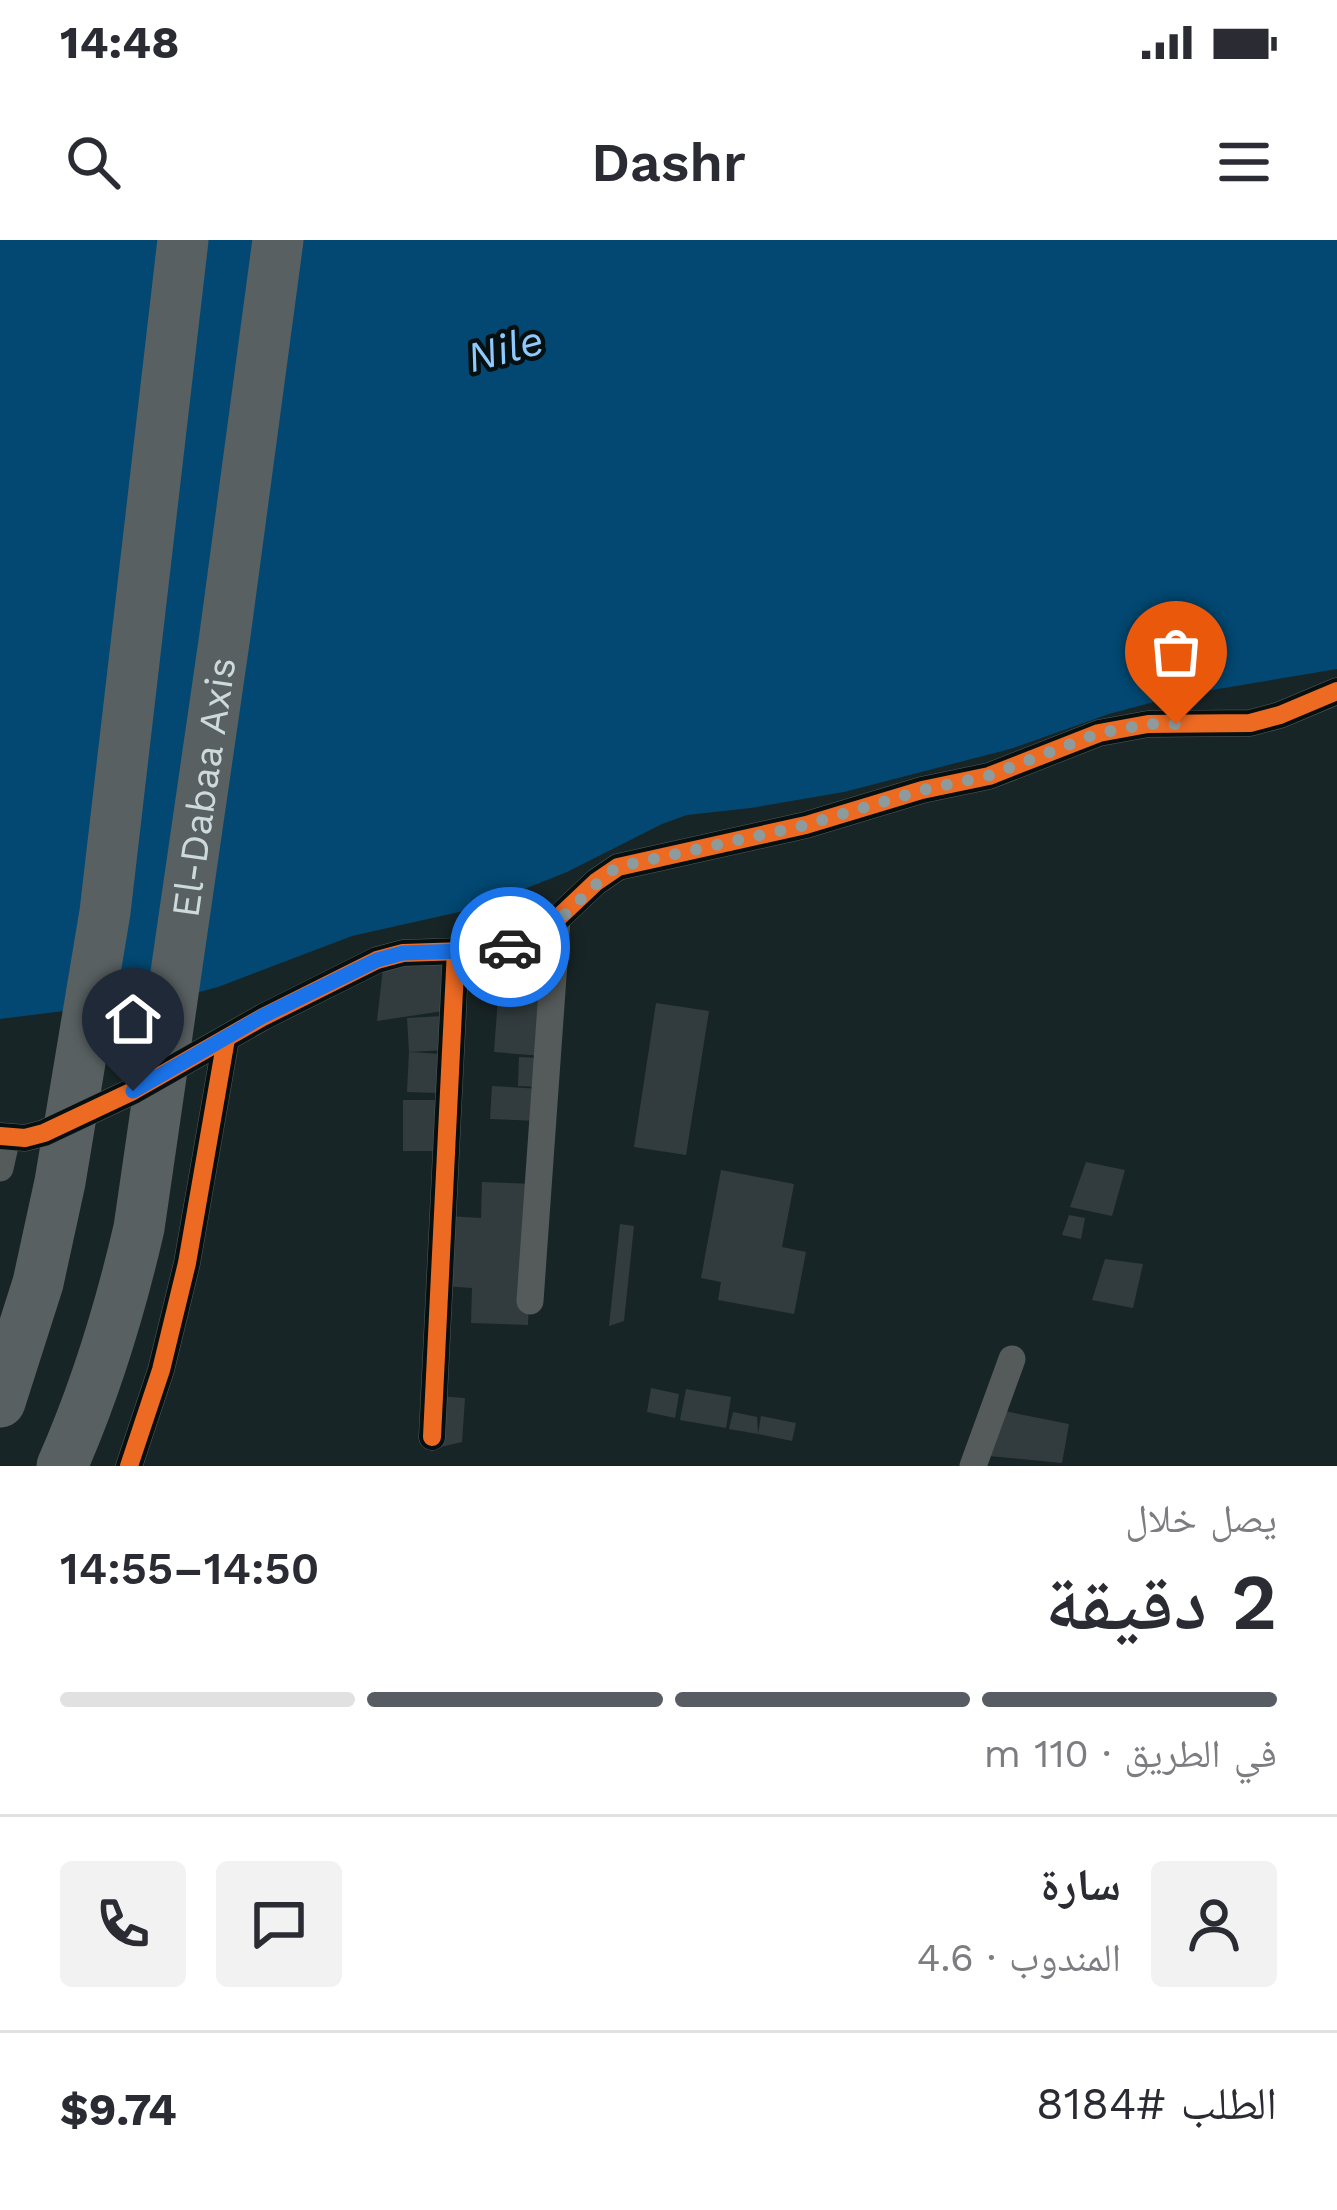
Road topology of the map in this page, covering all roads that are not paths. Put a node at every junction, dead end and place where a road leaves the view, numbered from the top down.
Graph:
1 (183, 240) edge
2 (278, 240) edge
3 (1337, 692) edge
4 (556, 920) junction
5 (455, 950) junction
6 (226, 1039) junction
7 (4, 1137) edge
8 (0, 1168) edge
9 (530, 1301) dead end
10 (1012, 1359) dead end
11 (0, 1402) edge
12 (432, 1437) dead end
13 (62, 1466) edge
14 (129, 1466) edge
15 (973, 1466) edge

1 - 11 highway, El-Dabaa Axis
2 - 13 highway, El-Dabaa Axis
3 - 4 street
4 - 5 street
4 - 9 street
5 - 6 street
5 - 12 street
6 - 7 street
6 - 14 street
7 - 8 street
10 - 15 street

